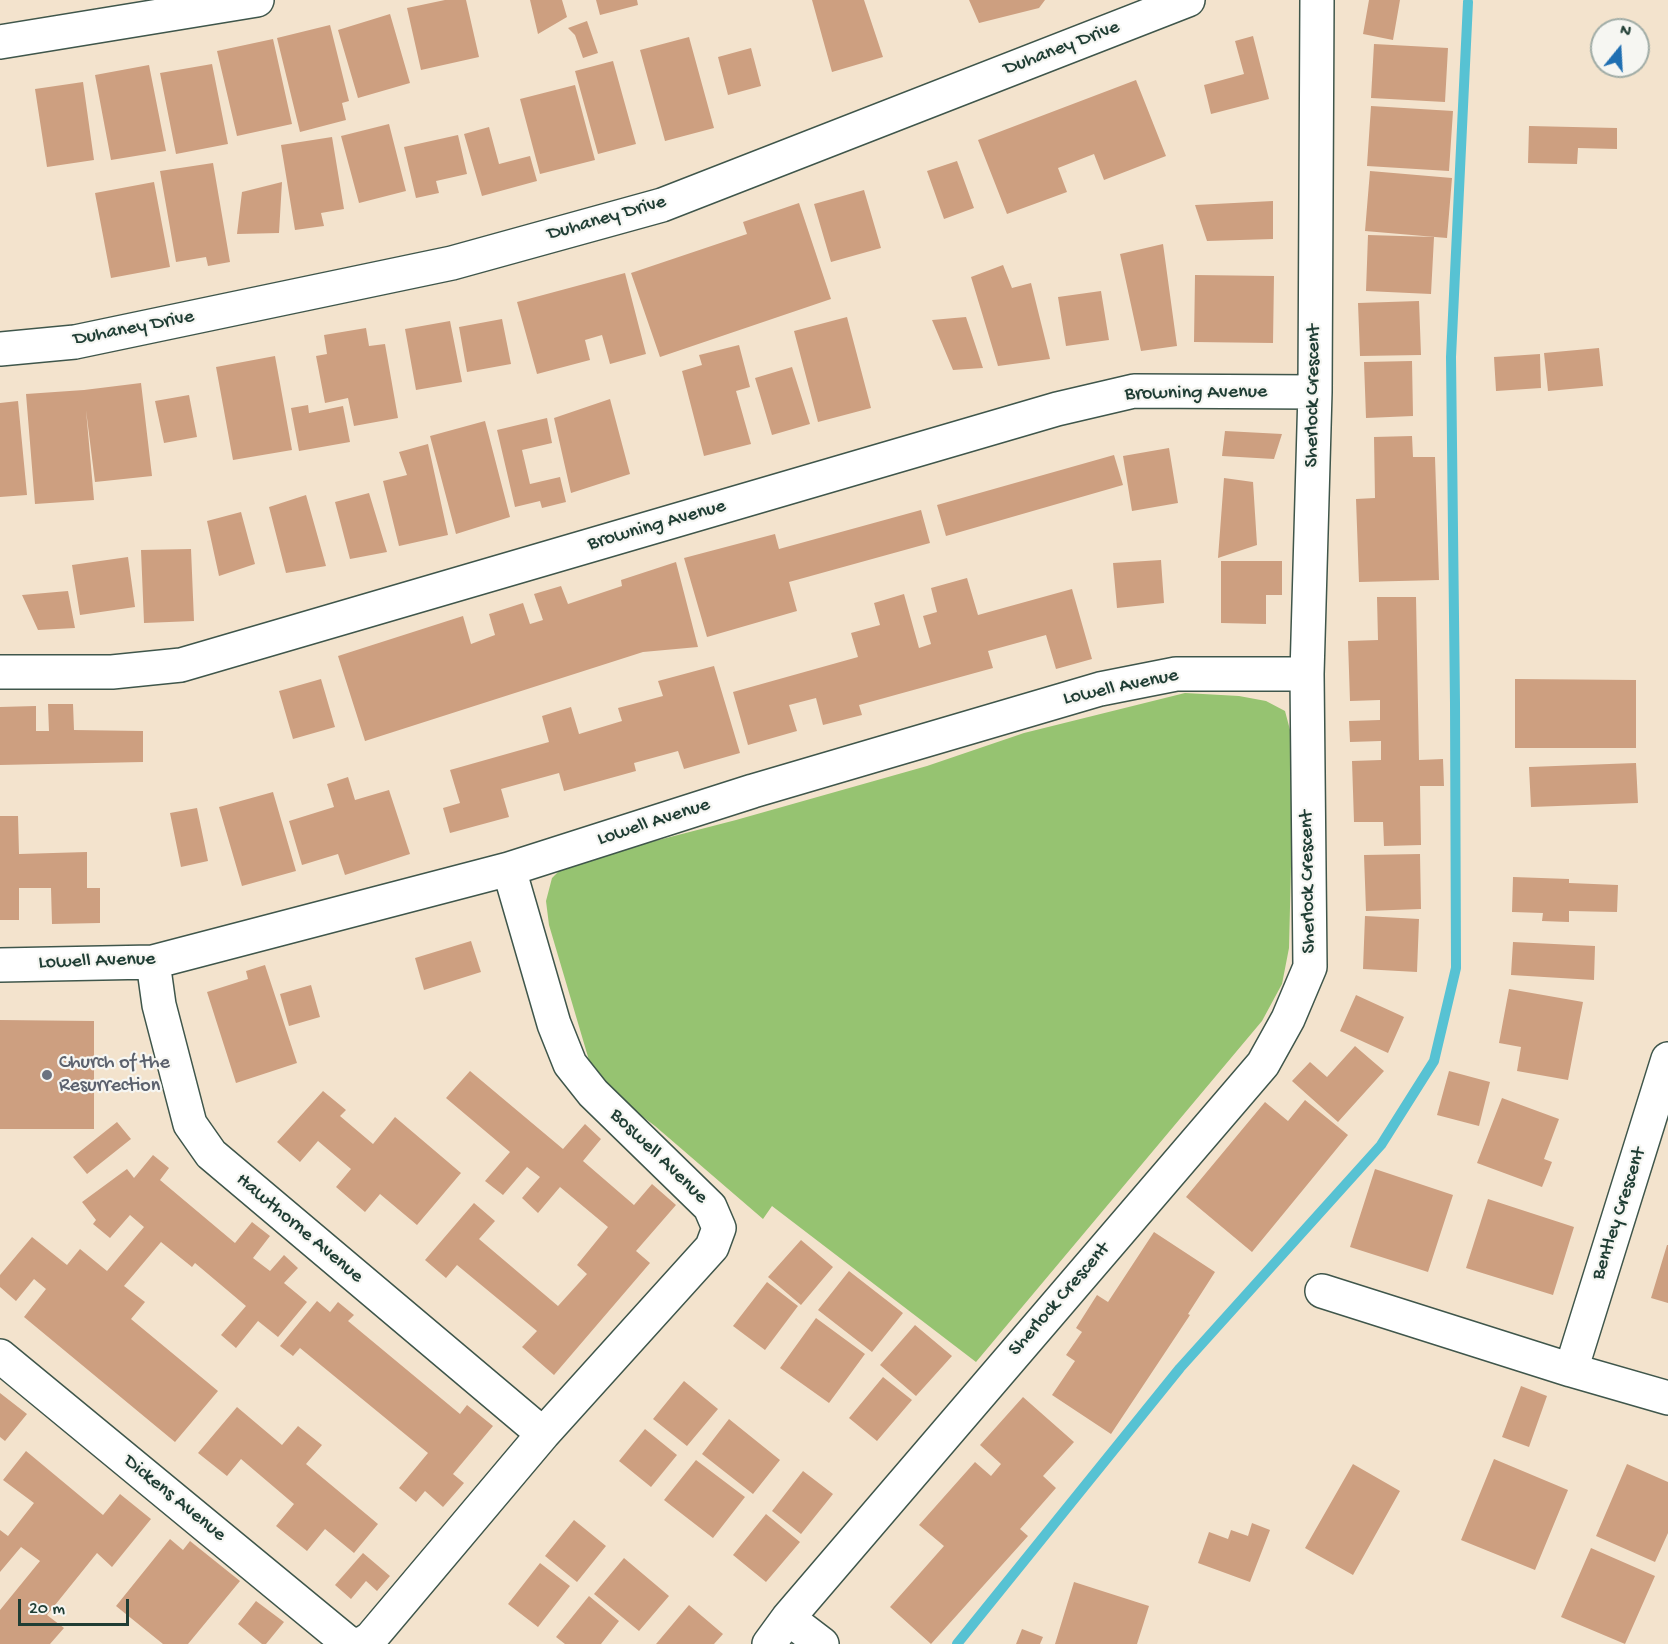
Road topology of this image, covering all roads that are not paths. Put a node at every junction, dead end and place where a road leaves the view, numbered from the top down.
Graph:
1 (257, 0) edge
2 (1188, 0) edge
3 (1317, 0) edge
4 (0, 42) edge
5 (0, 349) edge
6 (1315, 392) junction
7 (0, 672) edge
8 (1307, 674) junction
9 (509, 869) junction
10 (153, 962) junction
11 (0, 965) edge
12 (1668, 1059) edge
13 (1322, 1291) dead end
14 (0, 1356) edge
15 (1571, 1370) junction
16 (1668, 1398) edge
17 (543, 1434) junction
18 (788, 1618) junction
19 (354, 1643) edge
20 (769, 1644) edge
21 (822, 1644) edge

1 - 4 street
2 - 5 street, Duhaney Drive
3 - 6 street, Sherlock Crescent
6 - 7 street, Browning Avenue
6 - 8 street, Sherlock Crescent
8 - 9 street, Lowell Avenue
8 - 18 street, Sherlock Crescent
9 - 10 street, Lowell Avenue
9 - 17 street, Boswell Avenue
10 - 11 street, Lowell Avenue
10 - 17 street, Hawthorne Avenue
12 - 15 street, Bentley Crescent
13 - 15 street
14 - 19 street, Dickens Avenue
15 - 16 street
17 - 19 street, Boswell Avenue
18 - 20 street, Sherlock Crescent
18 - 21 street

